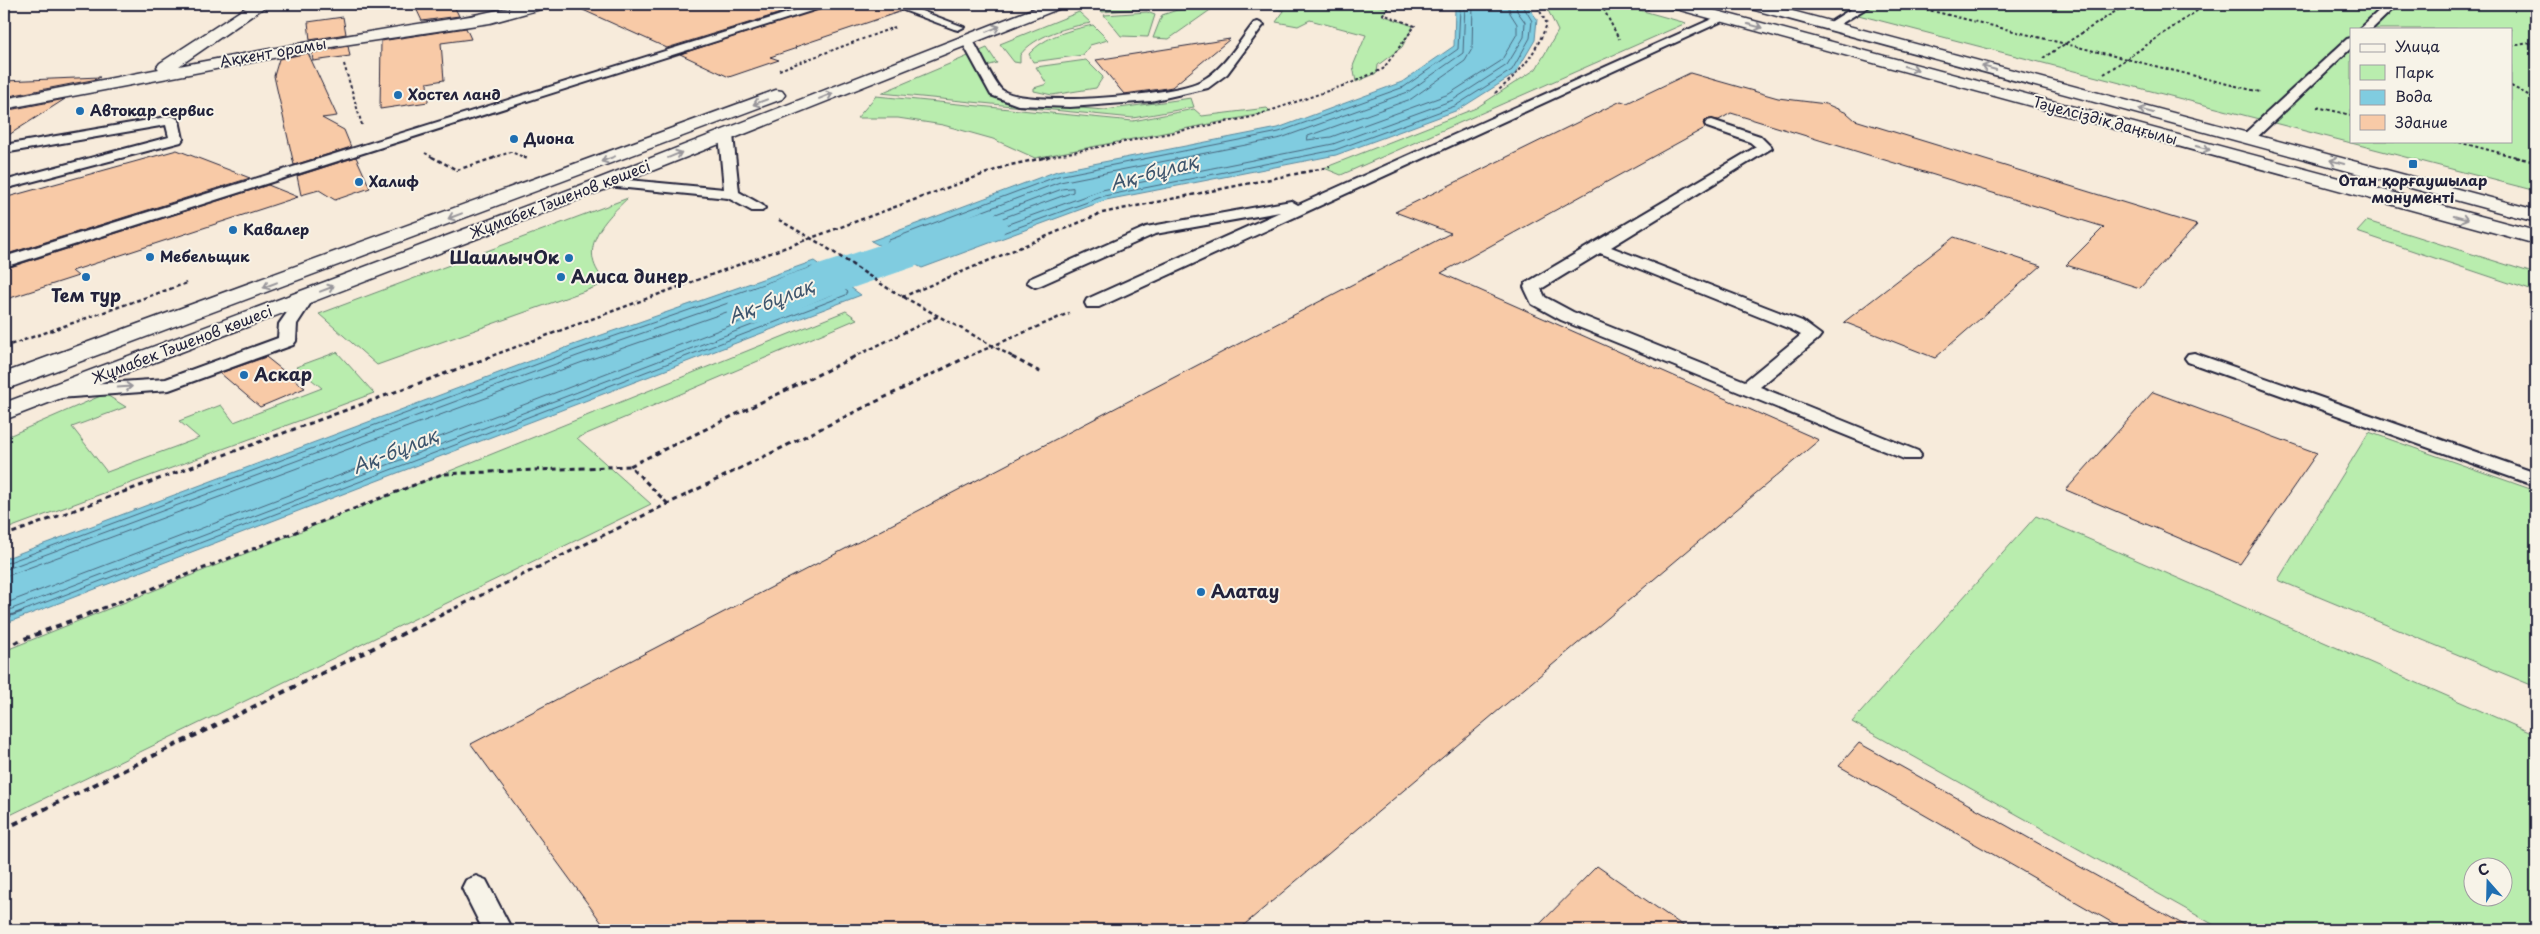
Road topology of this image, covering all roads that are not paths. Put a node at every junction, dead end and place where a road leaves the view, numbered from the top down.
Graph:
1 (260, 4) edge
2 (543, 4) edge
3 (827, 4) edge
4 (893, 4) edge
5 (922, 4) edge
6 (1018, 4) edge
7 (1058, 4) edge
8 (1674, 4) edge
9 (1749, 4) edge
10 (1867, 4) edge
11 (2392, 4) edge
12 (908, 9) junction
13 (1723, 17) junction
14 (1258, 26) dead end
15 (1830, 26) junction
16 (2366, 28) edge
17 (962, 34) junction
18 (2350, 43) edge
19 (157, 74) junction
20 (4, 104) edge
21 (1712, 124) dead end
22 (726, 135) junction
23 (2248, 138) junction
24 (4, 149) edge
25 (607, 182) junction
26 (4, 185) edge
27 (732, 194) junction
28 (1315, 203) junction
29 (757, 208) road end
30 (2533, 214) edge
31 (2536, 238) edge
32 (1598, 247) junction
33 (4, 262) edge
34 (1034, 282) dead end
35 (306, 298) junction
36 (1093, 303) road end
37 (2194, 358) dead end
38 (4, 382) edge
39 (1747, 389) junction
40 (59, 392) junction
41 (4, 412) edge
42 (1911, 455) dead end
43 (2536, 480) edge
44 (476, 888) dead end
45 (498, 930) edge

1 - 19 main road
2 - 19 main road, Ақкент орамы
3 - 33 lane
4 - 12 lane
5 - 12 lane
6 - 17 main road, Жұмабек Тәшенов көшесі
17 -> 7 main road, Жұмабек Тәшенов көшесі
8 - 13 main road, Тәуелсіздік даңғылы
9 - 15 main road, Тәуелсіздік даңғылы
10 - 15 lane
11 - 16 lane
12 - 17 lane
13 - 28 lane
13 -> 31 main road, Тәуелсіздік даңғылы
14 - 17 lane
23 -> 15 main road, Тәуелсіздік даңғылы
22 -> 17 main road, Жұмабек Тәшенов көшесі
17 -> 38 main road, Жұмабек Тәшенов көшесі
18 - 23 lane
19 - 20 main road, Ақкент орамы
21 - 32 lane
25 -> 22 main road, Жұмабек Тәшенов көшесі
22 - 27 lane
30 -> 23 main road, Тәуелсіздік даңғылы
24 - 26 lane
25 - 27 lane
35 -> 25 main road, Жұмабек Тәшенов көшесі
27 - 29 lane
28 - 34 lane
28 - 36 lane
32 - 39 lane
32 - 39 lane
35 - 40 main road, Жұмабек Тәшенов көшесі
40 -> 35 lane
37 - 43 lane
39 - 42 lane
40 - 41 main road, Жұмабек Тәшенов көшесі
44 - 45 lane

